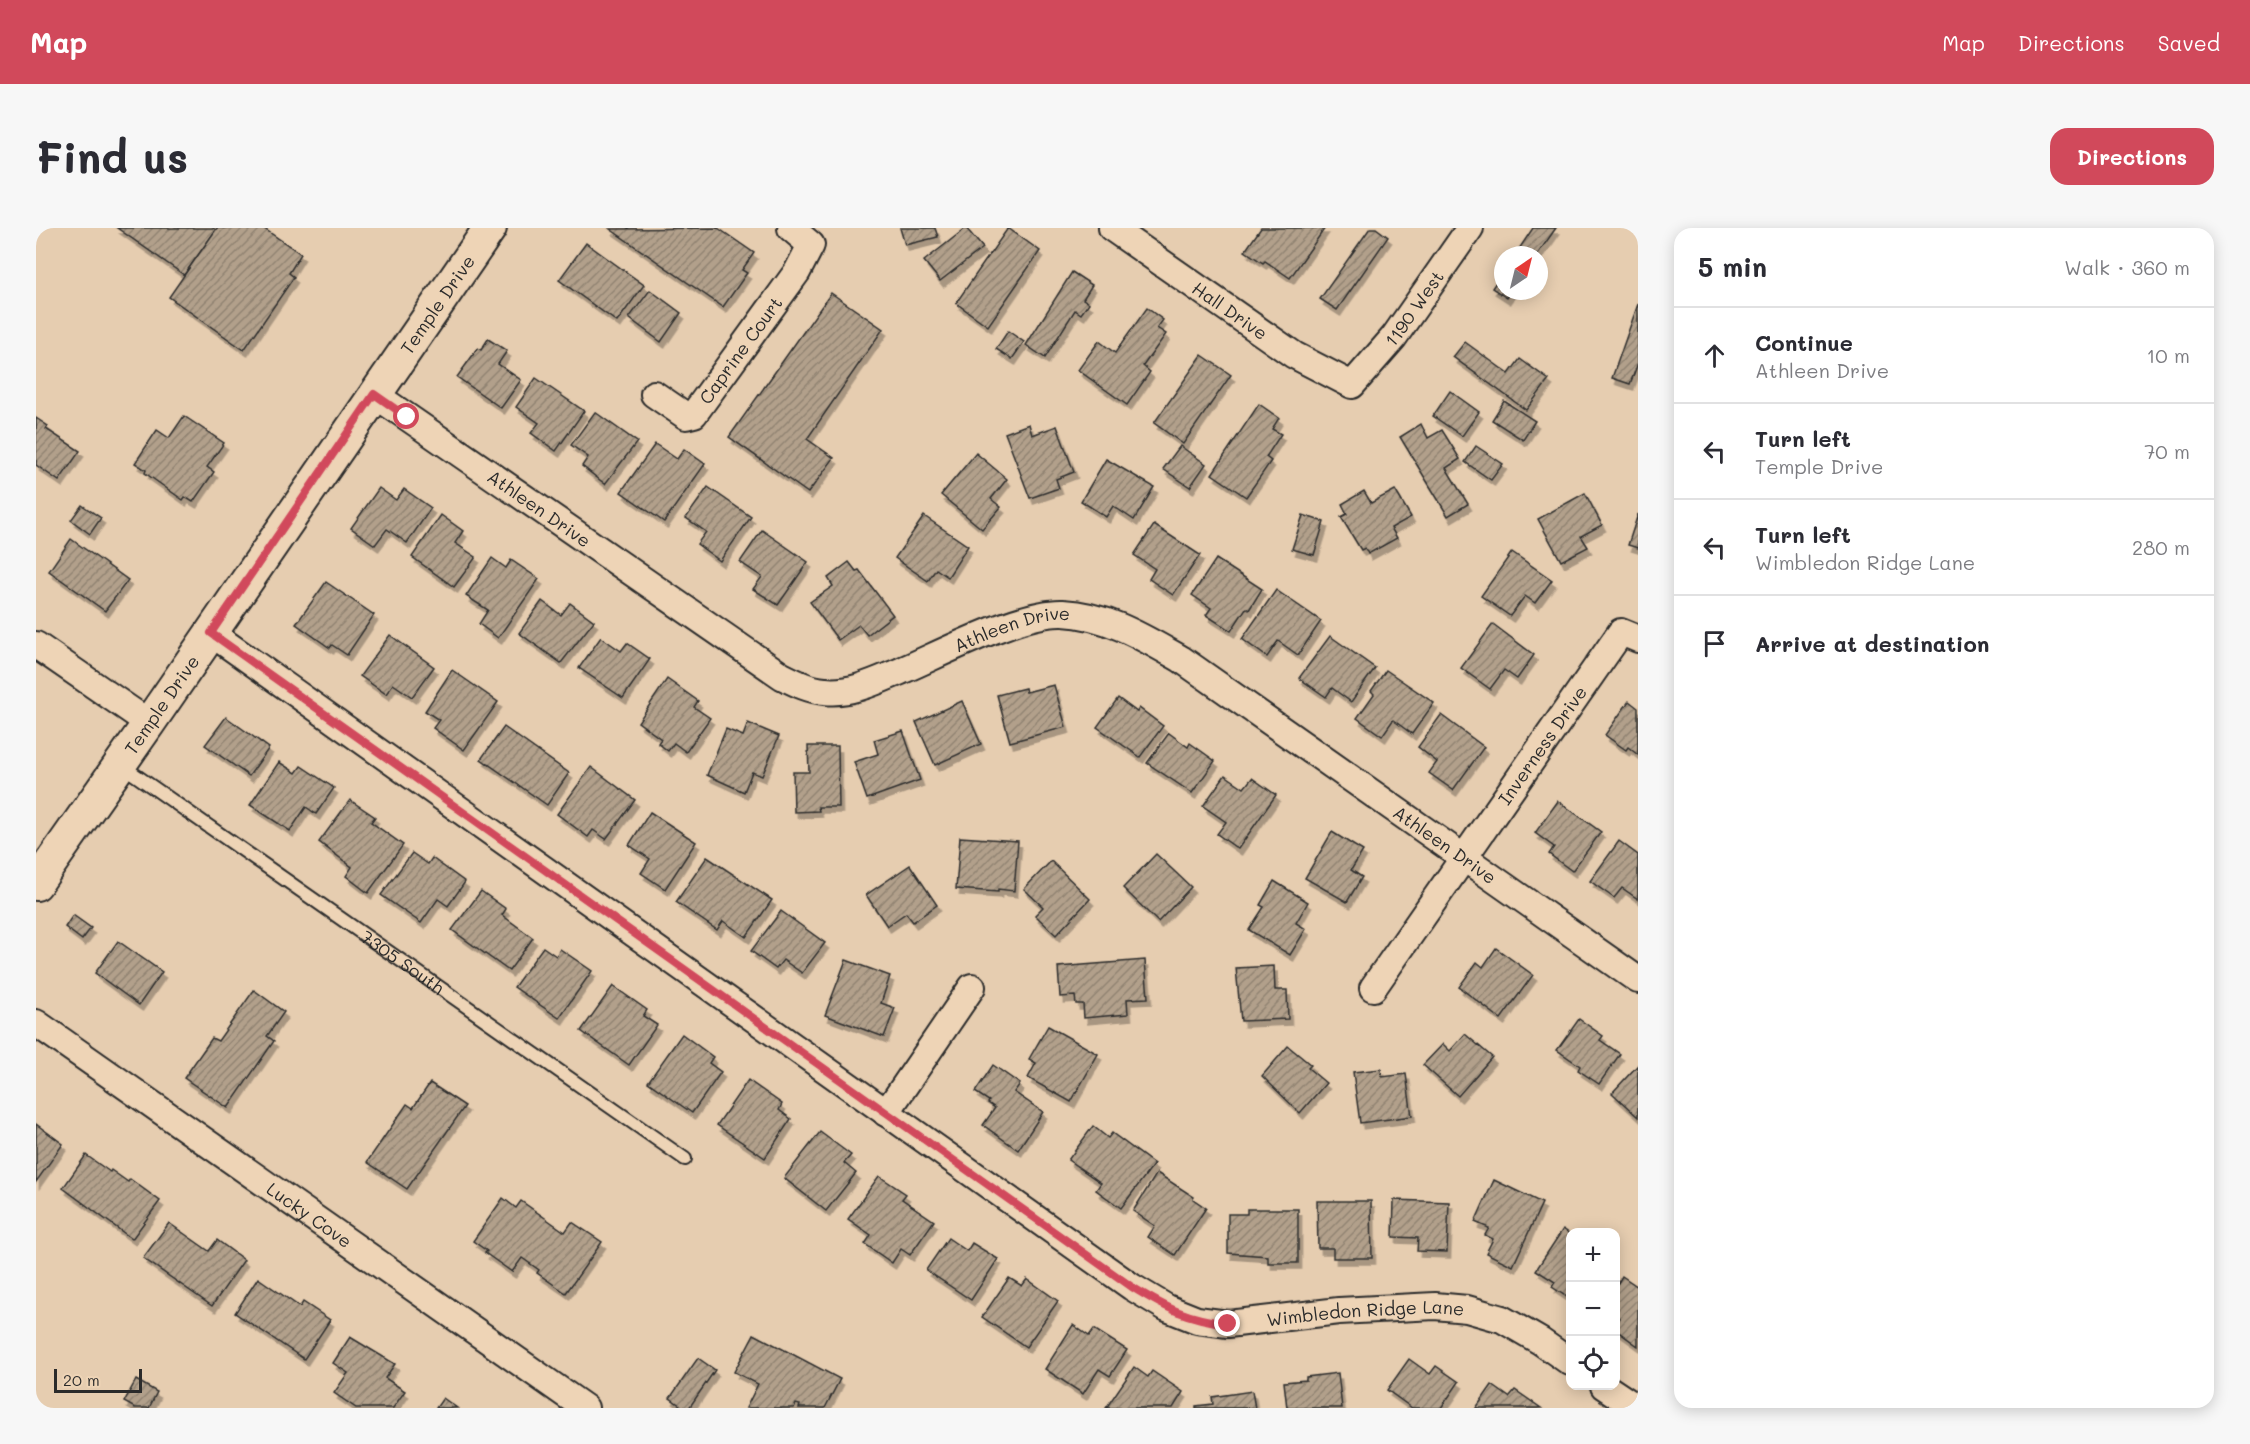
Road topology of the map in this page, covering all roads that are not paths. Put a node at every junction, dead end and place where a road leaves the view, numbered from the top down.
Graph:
1 (490, 228) edge
2 (791, 228) edge
3 (1112, 228) edge
4 (1470, 228) edge
5 (1352, 385) joint
6 (374, 394) junction
7 (654, 394) dead end
8 (211, 633) junction
9 (1629, 636) edge
10 (36, 645) edge
11 (149, 723) junction
12 (120, 765) junction
13 (1465, 859) junction
14 (36, 884) edge
15 (1638, 980) edge
16 (972, 987) dead end
17 (1373, 988) dead end
18 (36, 1023) edge
19 (886, 1113) junction
20 (685, 1159) dead end
21 (1566, 1359) edge
22 (1610, 1390) edge
23 (585, 1408) edge
24 (1637, 1408) edge

1 - 6 street, Temple Drive
2 - 7 street, Caprine Court
3 - 5 street, Hall Drive
4 - 5 street, 1190 West
6 - 8 street, Temple Drive
6 - 13 street, Athleen Drive
8 - 11 street, Temple Drive
8 - 19 street, Wimbledon Ridge Lane
9 - 13 street, Inverness Drive
10 - 11 street
11 - 12 street, Temple Drive
12 - 14 street, Temple Drive
12 - 20 lane, 7305 South
13 - 15 street, Athleen Drive
13 - 17 street, Inverness Drive
16 - 19 street
18 - 23 street, Lucky Cove
19 - 21 street, Wimbledon Ridge Lane
22 - 24 street

